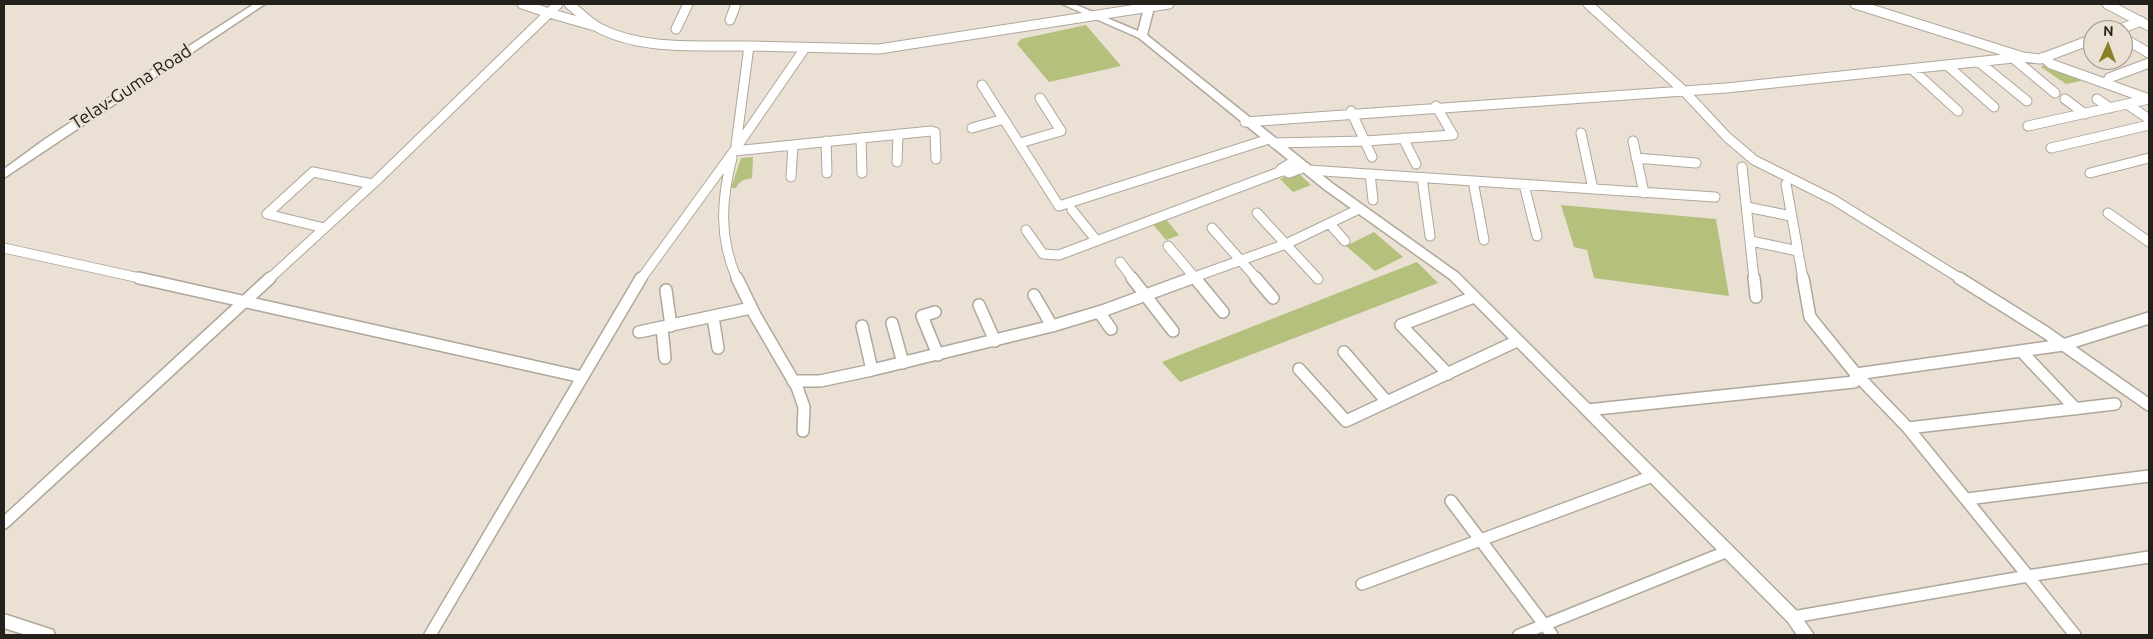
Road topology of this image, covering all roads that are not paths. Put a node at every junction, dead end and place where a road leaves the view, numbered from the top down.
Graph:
1 (260, 4) edge
2 (522, 4) edge
3 (558, 4) edge
4 (569, 4) edge
5 (688, 4) edge
6 (736, 4) edge
7 (1067, 4) edge
8 (1169, 4) edge
9 (1588, 4) edge
10 (1855, 4) edge
11 (2107, 4) edge
12 (1150, 5) edge
13 (549, 13) junction
14 (1096, 16) junction
15 (730, 20) dead end
16 (2146, 23) edge
17 (2133, 26) edge
18 (598, 27) junction
19 (676, 29) dead end
20 (1142, 36) junction
21 (2083, 43) edge
22 (2133, 44) edge
23 (748, 46) junction
24 (805, 48) junction
25 (2149, 53) edge
26 (2023, 57) junction
27 (2043, 57) junction
28 (2013, 58) junction
29 (1979, 62) junction
30 (2149, 63) edge
31 (1948, 66) junction
32 (1913, 70) junction
33 (2109, 78) dead end
34 (982, 85) dead end
35 (1684, 91) junction
36 (2055, 93) dead end
37 (1040, 98) dead end
38 (2097, 98) dead end
39 (2065, 99) dead end
40 (2149, 99) edge
41 (2027, 101) dead end
42 (2128, 104) junction
43 (1436, 106) junction
44 (1994, 107) dead end
45 (2110, 108) junction
46 (1958, 110) dead end
47 (1352, 112) junction
48 (2085, 114) junction
49 (1004, 119) junction
50 (2149, 119) edge
51 (1245, 122) junction
52 (2028, 126) dead end
53 (2149, 126) edge
54 (972, 128) dead end
55 (898, 134) junction
56 (1581, 134) dead end
57 (861, 138) junction
58 (1403, 138) junction
59 (826, 141) junction
60 (1272, 141) junction
61 (1365, 141) junction
62 (1633, 141) dead end
63 (1020, 143) junction
64 (793, 145) junction
65 (2051, 148) dead end
66 (734, 151) junction
67 (1372, 157) dead end
68 (1636, 158) junction
69 (2149, 158) edge
70 (936, 160) dead end
71 (897, 162) dead end
72 (1696, 163) dead end
73 (1416, 164) dead end
74 (1303, 166) junction
75 (1742, 168) dead end
76 (827, 173) dead end
77 (862, 173) dead end
78 (2090, 173) dead end
79 (4, 174) edge
80 (1370, 174) junction
81 (791, 177) dead end
82 (1422, 178) junction
83 (1473, 181) junction
84 (372, 184) junction
85 (1524, 184) junction
86 (1786, 184) dead end
87 (1593, 189) junction
88 (1644, 193) junction
89 (1715, 197) dead end
90 (1373, 200) dead end
91 (1747, 207) junction
92 (1359, 208) junction
93 (1072, 210) dead end
94 (1257, 212) dead end
95 (2108, 213) dead end
96 (1791, 216) junction
97 (1330, 224) junction
98 (324, 228) junction
99 (1212, 228) dead end
100 (1026, 230) dead end
101 (1430, 236) dead end
102 (1537, 236) dead end
103 (1484, 240) dead end
104 (1097, 241) junction
105 (1751, 241) junction
106 (1345, 242) dead end
107 (2149, 242) edge
108 (1286, 244) junction
109 (1168, 246) dead end
110 (4, 248) edge
111 (1798, 251) junction
112 (1240, 260) junction
113 (1120, 262) dead end
114 (1195, 278) junction
115 (1318, 279) dead end
116 (666, 290) dead end
117 (1034, 295) dead end
118 (1146, 295) junction
119 (1474, 297) junction
120 (1756, 297) dead end
121 (1273, 298) dead end
122 (243, 303) junction
123 (979, 305) dead end
124 (751, 308) junction
125 (935, 312) dead end
126 (1099, 312) junction
127 (1223, 312) dead end
128 (713, 317) junction
129 (2149, 318) edge
130 (892, 323) dead end
131 (862, 326) dead end
132 (1052, 326) junction
133 (667, 327) junction
134 (1111, 329) dead end
135 (1173, 331) dead end
136 (639, 332) dead end
137 (995, 341) junction
138 (1517, 341) junction
139 (2063, 345) junction
140 (718, 348) dead end
141 (2021, 351) junction
142 (1344, 352) dead end
143 (938, 355) junction
144 (665, 358) dead end
145 (903, 363) junction
146 (1299, 369) dead end
147 (872, 370) junction
148 (1448, 374) junction
149 (1856, 374) junction
150 (582, 377) junction
151 (793, 381) junction
152 (1387, 402) junction
153 (2115, 404) dead end
154 (2149, 405) edge
155 (2076, 409) junction
156 (1587, 410) junction
157 (1908, 428) junction
158 (803, 431) dead end
159 (1653, 476) junction
160 (2149, 476) edge
161 (1967, 499) junction
162 (1451, 501) dead end
163 (4, 523) edge
164 (1481, 539) junction
165 (1728, 551) junction
166 (2149, 557) edge
167 (2028, 576) junction
168 (1362, 584) dead end
169 (1793, 617) junction
170 (4, 621) edge
171 (1548, 630) edge
172 (47, 635) edge
173 (430, 635) edge
174 (1518, 635) edge
175 (1805, 635) edge
176 (2075, 635) edge

1 - 79 street, Telav-Guma Road
2 - 13 street
3 - 13 street
4 - 18 street
5 - 19 street
6 - 15 street
7 - 14 street
8 - 12 street
9 - 35 street
10 - 26 street
11 - 16 street
12 - 14 street
12 - 20 street
13 - 18 street
13 - 84 street
14 - 20 street
14 - 24 street
16 - 17 street
18 - 23 street
20 - 51 street
21 - 27 street
22 - 25 street
23 - 24 street
23 - 66 street
24 - 66 street
26 - 27 street
26 - 28 street
27 - 40 street
28 - 29 street
28 - 36 street
29 - 31 street
29 - 41 street
30 - 33 street
31 - 32 street
31 - 44 street
32 - 35 street
32 - 46 street
34 - 49 street
35 - 43 street
35 - 139 street
37 - 63 street
38 - 45 street
39 - 48 street
40 - 42 street
42 - 45 street
42 - 50 street
43 - 47 street
43 - 58 street
45 - 48 street
47 - 51 street
47 - 61 street
48 - 52 street
49 - 54 street
49 - 63 street
51 - 60 street
53 - 65 street
55 - 57 street
55 - 70 street
55 - 71 street
56 - 87 street
57 - 59 street
57 - 77 street
58 - 61 street
58 - 73 street
59 - 64 street
59 - 76 street
60 - 61 street
60 - 63 street
60 - 74 street
61 - 67 street
62 - 68 street
64 - 66 street
64 - 81 street
66 - 124 street
66 - 150 street
68 - 72 street
68 - 88 street
69 - 78 street
74 - 80 street
74 - 92 street
74 - 104 street
75 - 91 street
80 - 82 street
80 - 90 street
82 - 83 street
82 - 101 street
83 - 85 street
83 - 103 street
84 - 98 street
84 - 98 street
85 - 87 street
85 - 102 street
86 - 96 street
87 - 88 street
88 - 89 street
91 - 96 street
91 - 105 street
92 - 97 street
92 - 119 street
93 - 104 street
94 - 108 street
95 - 107 street
96 - 111 street
97 - 106 street
97 - 108 street
98 - 122 street
99 - 112 street
100 - 104 street
105 - 111 street
105 - 120 street
108 - 112 street
108 - 115 street
109 - 114 street
110 - 122 street
111 - 149 street
112 - 114 street
112 - 121 street
113 - 118 street
114 - 118 street
114 - 127 street
116 - 133 street
117 - 132 street
118 - 126 street
118 - 135 street
119 - 138 street
119 - 148 street
122 - 150 street
122 - 163 street
123 - 137 street
124 - 128 street
124 - 151 street
125 - 143 street
126 - 132 street
126 - 134 street
128 - 133 street
128 - 140 street
129 - 139 street
130 - 145 street
131 - 147 street
132 - 137 street
133 - 136 street
133 - 144 street
137 - 143 street
138 - 148 street
138 - 156 street
139 - 141 street
139 - 154 street
141 - 149 street
141 - 155 street
142 - 152 street
143 - 145 street
145 - 147 street
146 - 152 street
147 - 151 street
148 - 152 street
149 - 156 street
149 - 157 street
150 - 173 street
151 - 158 street
153 - 155 street
155 - 157 street
156 - 159 street
157 - 161 street
159 - 164 street
159 - 165 street
160 - 161 street
161 - 167 street
162 - 164 street
164 - 168 street
164 - 171 street
165 - 169 street
165 - 171 street
166 - 167 street
167 - 169 street
167 - 176 street
169 - 175 street
170 - 172 street
171 - 174 street

